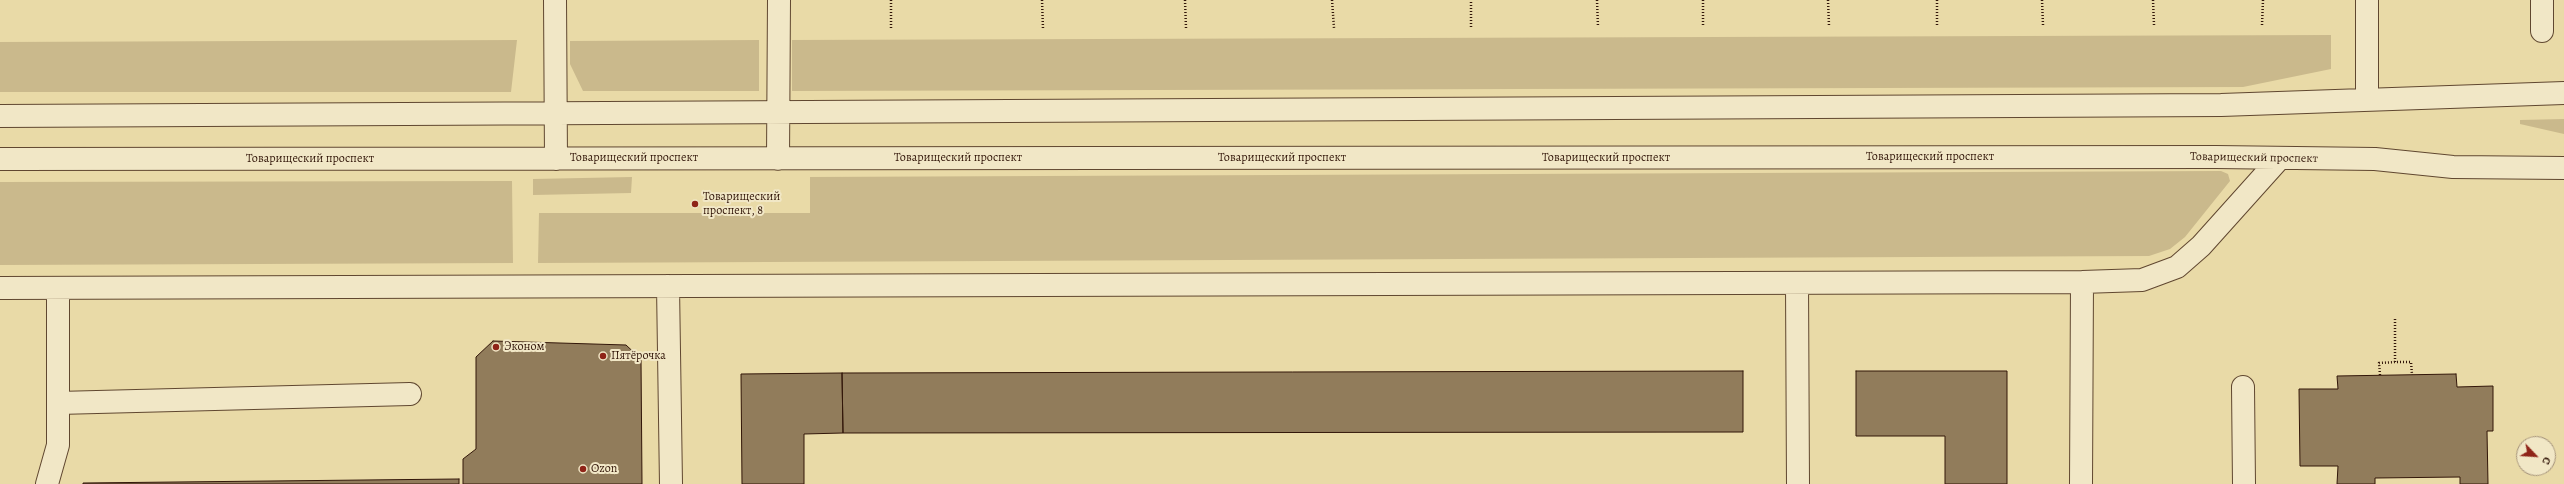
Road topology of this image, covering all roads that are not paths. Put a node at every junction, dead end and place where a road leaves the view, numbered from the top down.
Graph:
1 (555, 0) edge
2 (779, 0) edge
3 (2367, 0) edge
4 (2542, 0) edge
5 (2542, 31) dead end
6 (2564, 93) edge
7 (2367, 98) junction
8 (778, 111) junction
9 (555, 113) junction
10 (0, 116) edge
11 (778, 158) junction
12 (2280, 158) junction
13 (0, 159) edge
14 (556, 159) junction
15 (2564, 168) edge
16 (2082, 282) junction
17 (1797, 283) junction
18 (668, 286) junction
19 (0, 288) edge
20 (58, 288) junction
21 (2243, 386) dead end
22 (410, 394) dead end
23 (58, 403) junction
24 (47, 484) edge
25 (671, 484) edge
26 (1798, 484) edge
27 (2081, 484) edge
28 (2244, 484) edge

1 - 9 street
2 - 8 street
3 - 7 street
4 - 5 street
6 - 7 street
7 - 8 street
8 - 9 street
8 - 11 street
9 - 10 street
9 - 14 street
11 - 12 street, Товарищеский проспект
11 - 14 street, Товарищеский проспект
12 - 15 street, Товарищеский проспект
12 - 16 street
13 - 14 street, Товарищеский проспект
16 - 17 street
16 - 27 street
17 - 18 street
17 - 26 street
18 - 20 street
18 - 25 street
19 - 20 street
20 - 23 street
21 - 28 street
22 - 23 street
23 - 24 street

